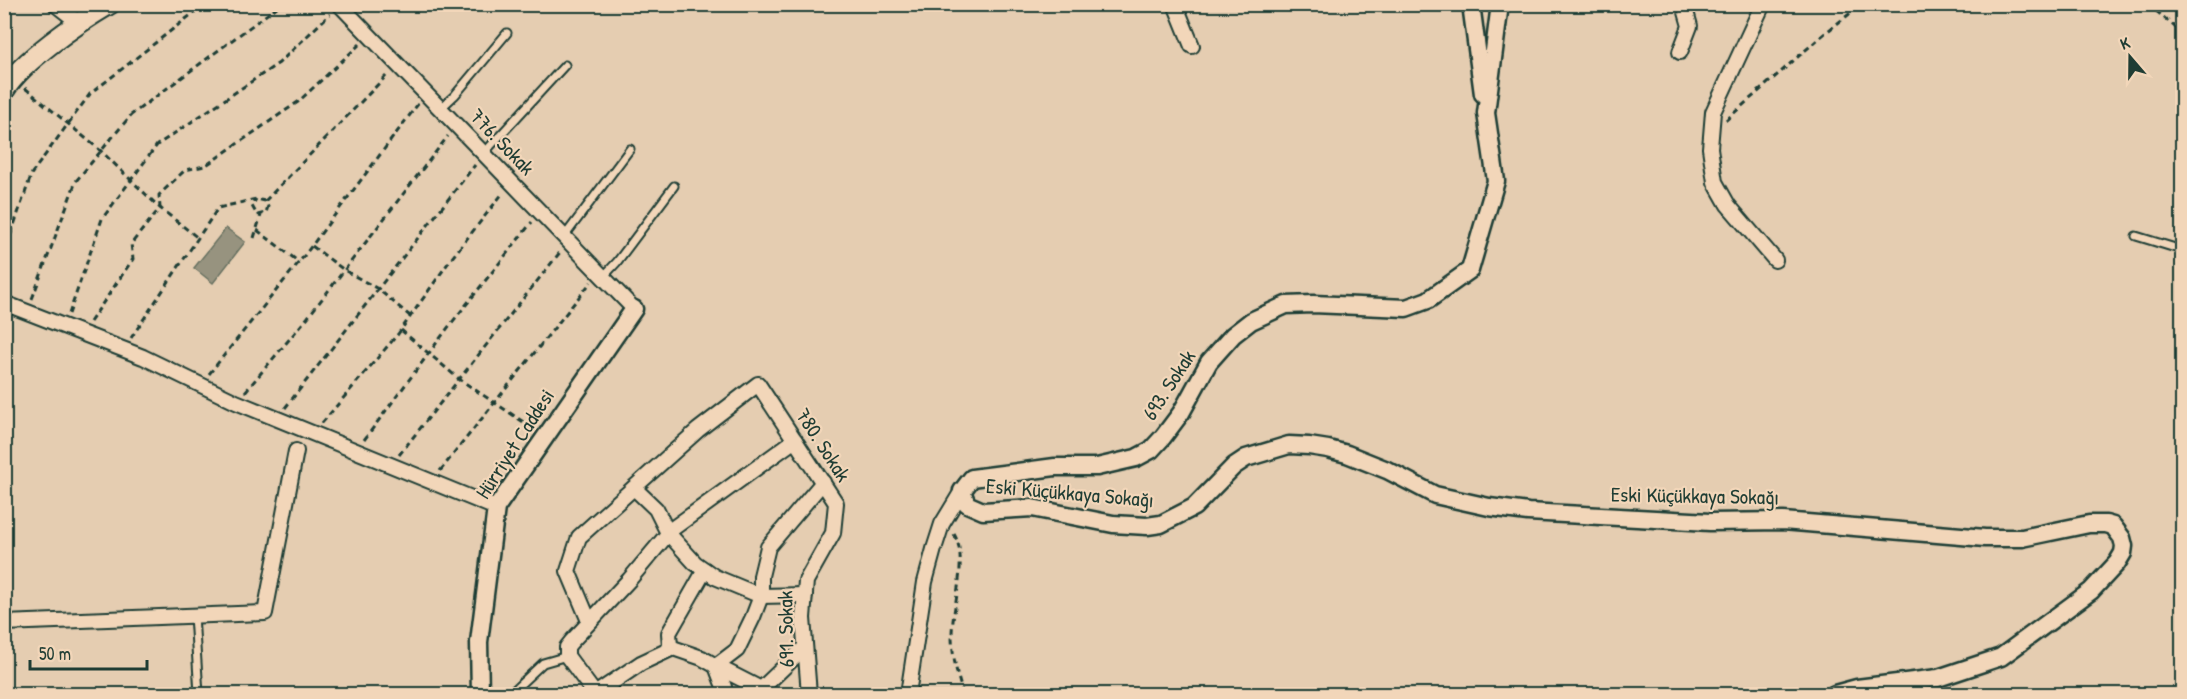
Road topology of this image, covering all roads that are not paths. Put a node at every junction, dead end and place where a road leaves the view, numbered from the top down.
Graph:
1 (55, 4) edge
2 (108, 4) edge
3 (1175, 4) edge
4 (1471, 4) edge
5 (1500, 4) edge
6 (1764, 4) edge
7 (339, 5) edge
8 (1686, 7) edge
9 (78, 22) junction
10 (507, 33) dead end
11 (1192, 46) dead end
12 (1680, 52) dead end
13 (565, 65) dead end
14 (8, 84) edge
15 (440, 109) junction
16 (1486, 113) junction
17 (630, 149) dead end
18 (483, 153) junction
19 (674, 186) dead end
20 (2136, 236) dead end
21 (566, 239) junction
22 (2182, 250) edge
23 (1775, 260) dead end
24 (601, 274) junction
25 (4, 303) edge
26 (634, 309) joint
27 (795, 440) junction
28 (296, 450) dead end
29 (823, 482) junction
30 (634, 488) junction
31 (962, 491) junction
32 (496, 508) junction
33 (668, 533) junction
34 (833, 533) joint
35 (705, 570) junction
36 (805, 595) junction
37 (761, 596) junction
38 (194, 615) junction
39 (589, 621) junction
40 (4, 623) edge
41 (806, 647) junction
42 (673, 648) junction
43 (567, 656) junction
44 (716, 666) junction
45 (758, 692) edge
46 (511, 693) edge
47 (199, 694) edge
48 (480, 694) edge
49 (595, 694) edge
50 (723, 694) edge
51 (809, 694) edge
52 (908, 694) edge
53 (1835, 694) edge

1 - 9 street
2 - 9 main road
3 - 11 street
4 - 16 street
5 - 16 street
6 - 23 street
7 - 15 street, 776. Sokak
8 - 12 street
9 - 14 main road
10 - 15 lane
13 - 18 lane
15 - 18 street, 776. Sokak
16 - 31 street, 693. Sokak
17 - 21 lane
18 - 21 street, 776. Sokak
19 - 24 lane
20 - 22 lane
21 - 24 street, 776. Sokak
24 - 26 street, 776. Sokak
25 - 32 street
26 - 32 street, Hürriyet Caddesi
27 - 29 street, 780. Sokak
27 - 30 street, 780. Sokak
27 - 33 street
28 - 38 street
29 - 34 street, 780. Sokak
29 - 37 street
30 - 33 street
30 - 39 street
31 - 52 street, 693. Sokak
31 - 53 street, Eski Küçükkaya Sokağı
32 - 48 street, Hürriyet Caddesi
33 - 35 street
33 - 39 street
34 - 36 street, 691. Sokak
35 - 37 street
35 - 42 street
36 - 37 street
36 - 41 street, 691. Sokak
37 - 44 street
38 - 40 street
38 - 47 lane
39 - 43 street
41 - 45 street
41 - 51 street, 691. Sokak
42 - 44 street
42 - 49 street
43 - 46 lane
43 - 49 street
44 - 45 street
44 - 50 street

